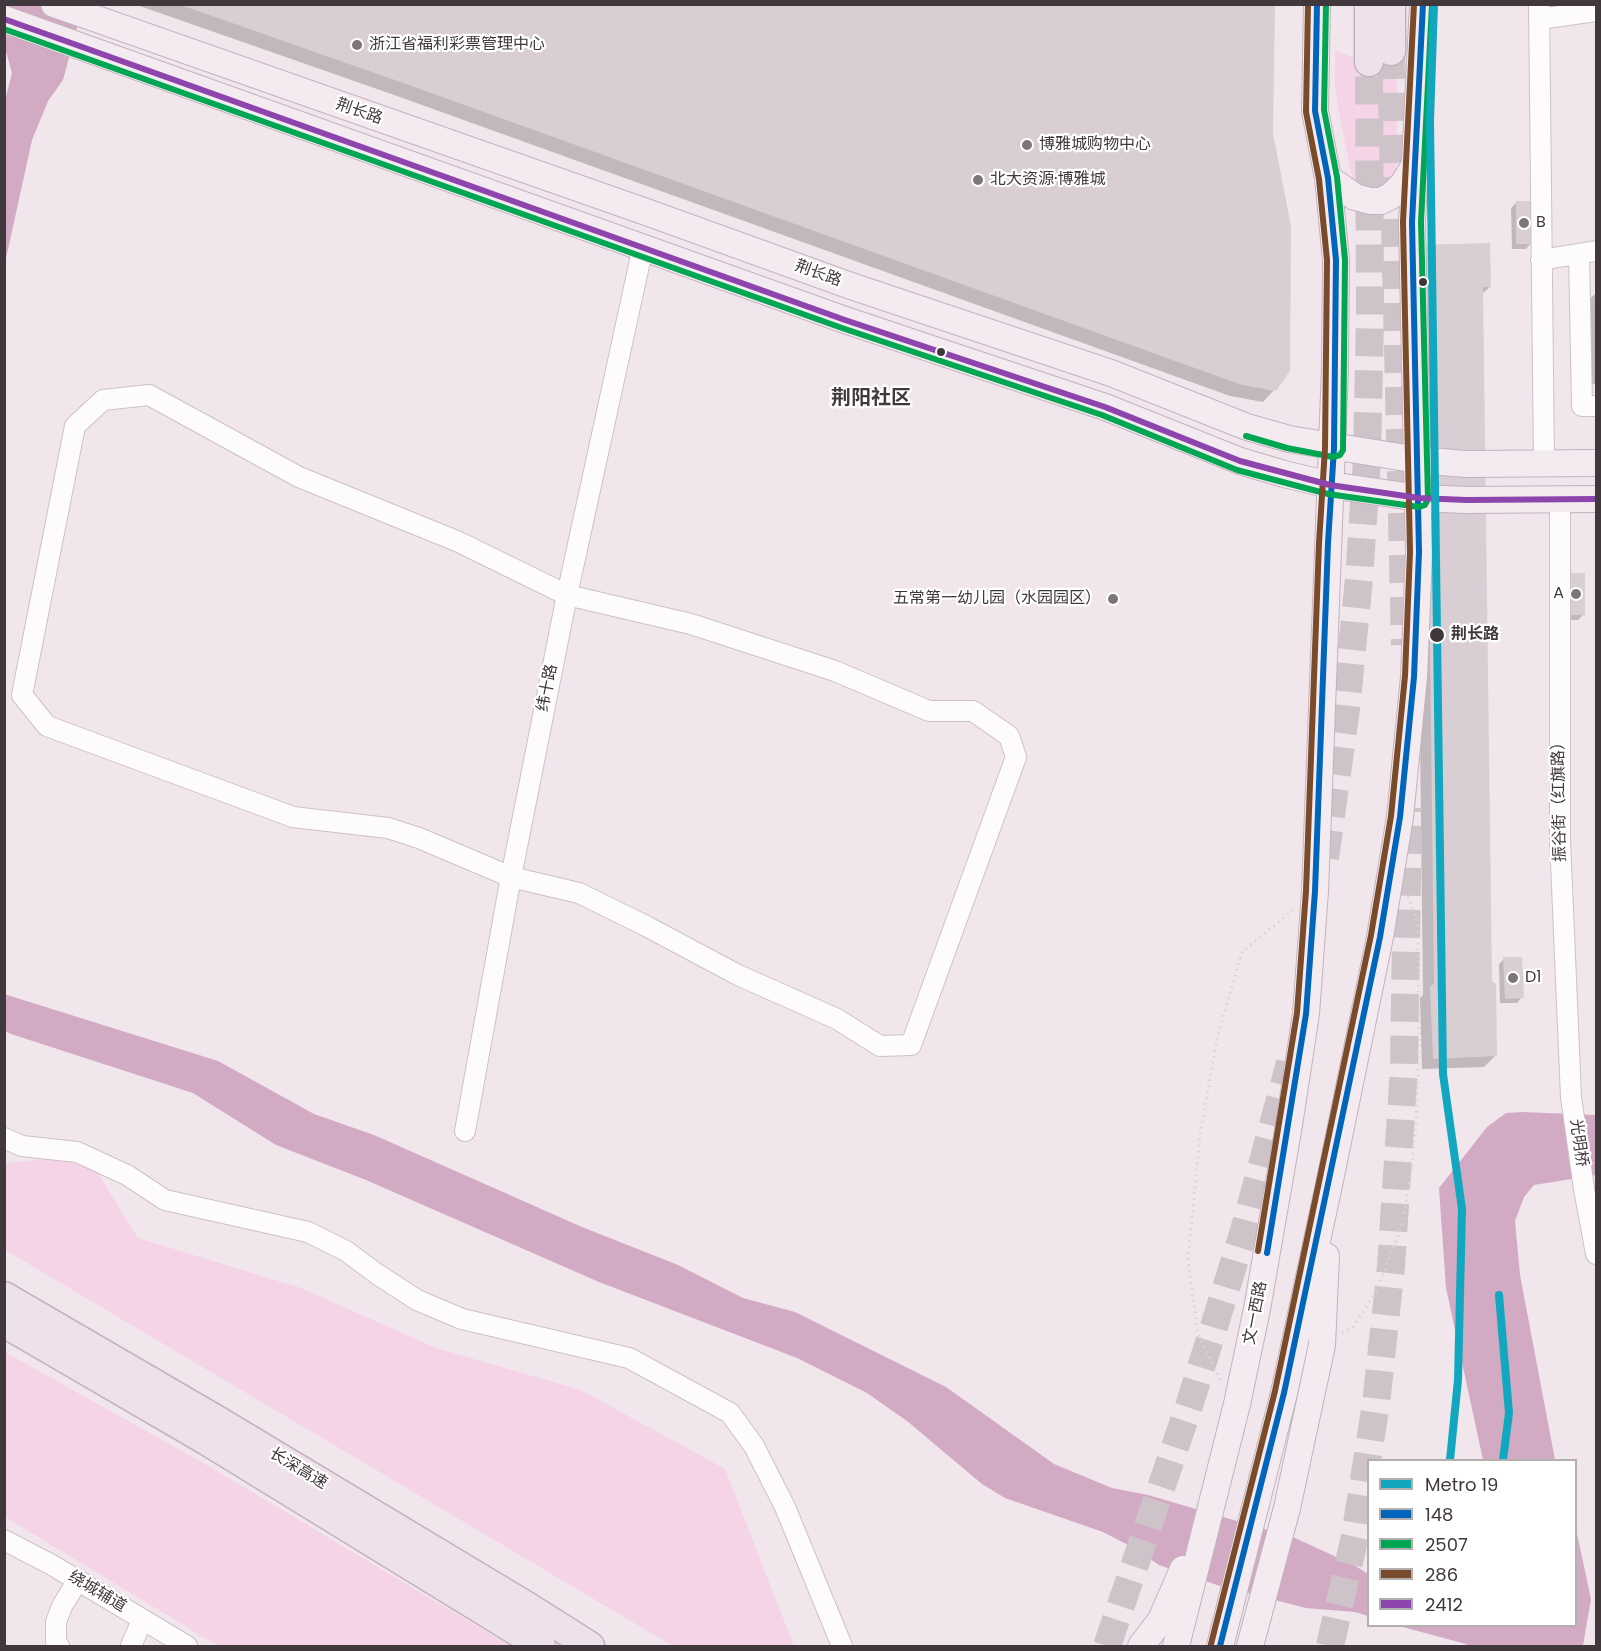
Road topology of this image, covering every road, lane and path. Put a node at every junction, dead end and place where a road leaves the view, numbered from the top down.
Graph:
1 (54, 4) edge
2 (1317, 4) edge
3 (1369, 4) edge
4 (1391, 4) edge
5 (1423, 4) edge
6 (1596, 11) edge
7 (1539, 12) edge
8 (4, 19) edge
9 (1416, 162) junction
10 (1328, 178) junction
11 (642, 247) junction
12 (1588, 252) edge
13 (1541, 260) junction
14 (1596, 406) edge
15 (1334, 448) junction
16 (1419, 460) junction
17 (1596, 463) edge
18 (1544, 464) junction
19 (1330, 486) junction
20 (1419, 498) junction
21 (1560, 499) junction
22 (1596, 499) edge
23 (567, 595) junction
24 (1393, 857) junction
25 (511, 877) junction
26 (1315, 891) junction
27 (1571, 1097) joint
28 (465, 1131) dead end
29 (4, 1138) edge
30 (1329, 1185) junction
31 (1596, 1254) edge
32 (4, 1296) edge
33 (4, 1323) edge
34 (1322, 1345) junction
35 (1238, 1404) junction
36 (1215, 1491) junction
37 (4, 1540) edge
38 (78, 1580) junction
39 (142, 1620) junction
40 (58, 1647) edge
41 (131, 1647) edge
42 (187, 1647) edge
43 (541, 1647) edge
44 (590, 1647) edge
45 (842, 1647) edge
46 (1142, 1647) edge
47 (1176, 1647) edge
48 (1220, 1647) edge
49 (1250, 1647) edge

1 - 15 main road, 荆长路
2 - 10 main road, 文一西路
3 - 4 highway
5 - 9 main road
6 - 7 street
7 - 13 street
8 - 11 main road, 荆长路
9 - 10 main road
9 - 16 main road
10 - 15 main road, 文一西路
11 - 19 main road, 荆长路
11 - 23 street, 纬十路
12 - 13 street
12 - 14 street
13 - 18 street
15 - 16 main road, 荆长路
15 - 19 main road, 文一西路
16 - 18 main road, 荆长路
16 - 20 main road
17 - 18 main road, 荆长路
19 - 20 main road, 荆长路
19 - 26 main road, 文一西路
20 - 21 main road, 荆长路
20 - 24 main road
21 - 22 main road, 荆长路
21 - 27 street, 振谷街（红旗路）
23 - 25 street, 纬十路
23 - 25 street
23 - 25 street
24 - 30 main road
24 - 34 path
25 - 28 street, 纬十路
26 - 35 main road, 文一西路
26 - 35 path
27 - 31 street, 光明桥
29 - 45 street
30 - 34 main road
30 - 48 main road
32 - 44 highway, 长深高速
33 - 43 highway, 长深高速
34 - 49 main road
35 - 36 main road, 文一西路
36 - 46 main road
36 - 47 main road, 文一西路
37 - 38 street, 绕城辅道
38 - 39 street, 绕城辅道
38 - 40 street
39 - 41 street
39 - 42 street, 绕城辅道

